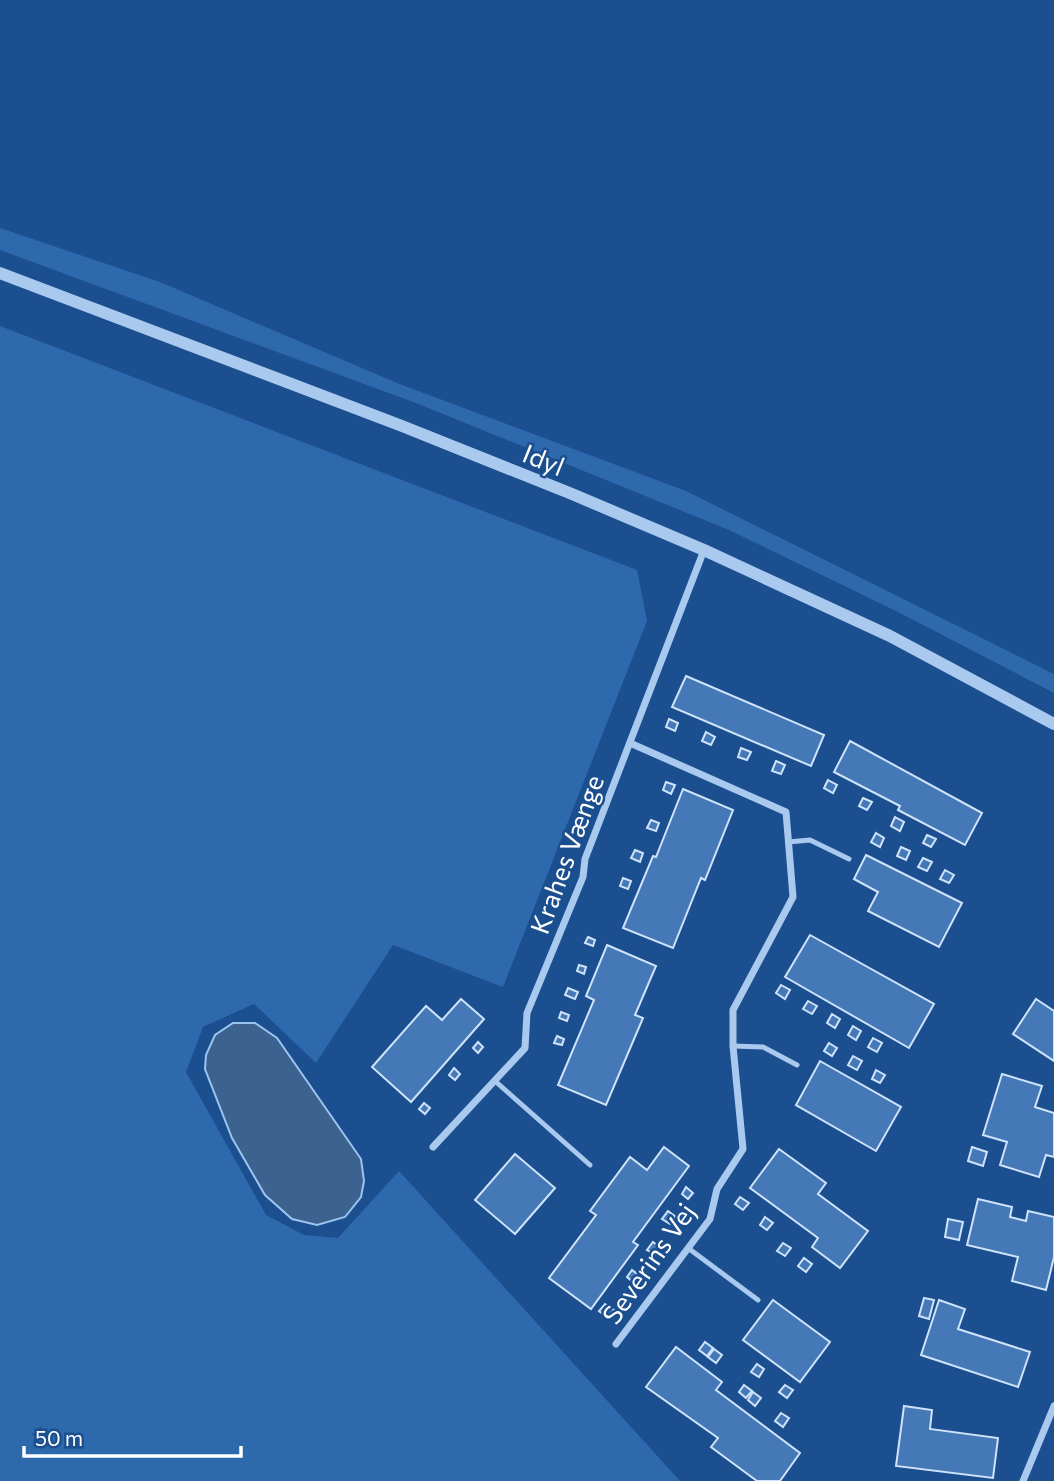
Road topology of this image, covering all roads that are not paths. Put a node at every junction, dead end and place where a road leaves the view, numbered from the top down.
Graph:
1 (0, 273) edge
2 (704, 550) junction
3 (1054, 724) edge
4 (630, 743) junction
5 (788, 842) junction
6 (849, 859) dead end
7 (733, 1046) junction
8 (797, 1065) dead end
9 (495, 1081) junction
10 (433, 1147) dead end
11 (590, 1165) dead end
12 (688, 1248) junction
13 (758, 1300) dead end
14 (616, 1344) dead end
15 (1054, 1406) edge
16 (1023, 1481) edge

1 - 2 street, Idyl
2 - 3 street, Idyl
2 - 4 street, Krahes Vænge
4 - 5 street, Severins Vej
4 - 9 street, Krahes Vænge
5 - 6 lane
5 - 7 street, Severins Vej
7 - 8 lane
7 - 12 street, Severins Vej
9 - 10 street, Krahes Vænge
9 - 11 lane
12 - 13 lane
12 - 14 street, Severins Vej
15 - 16 street

